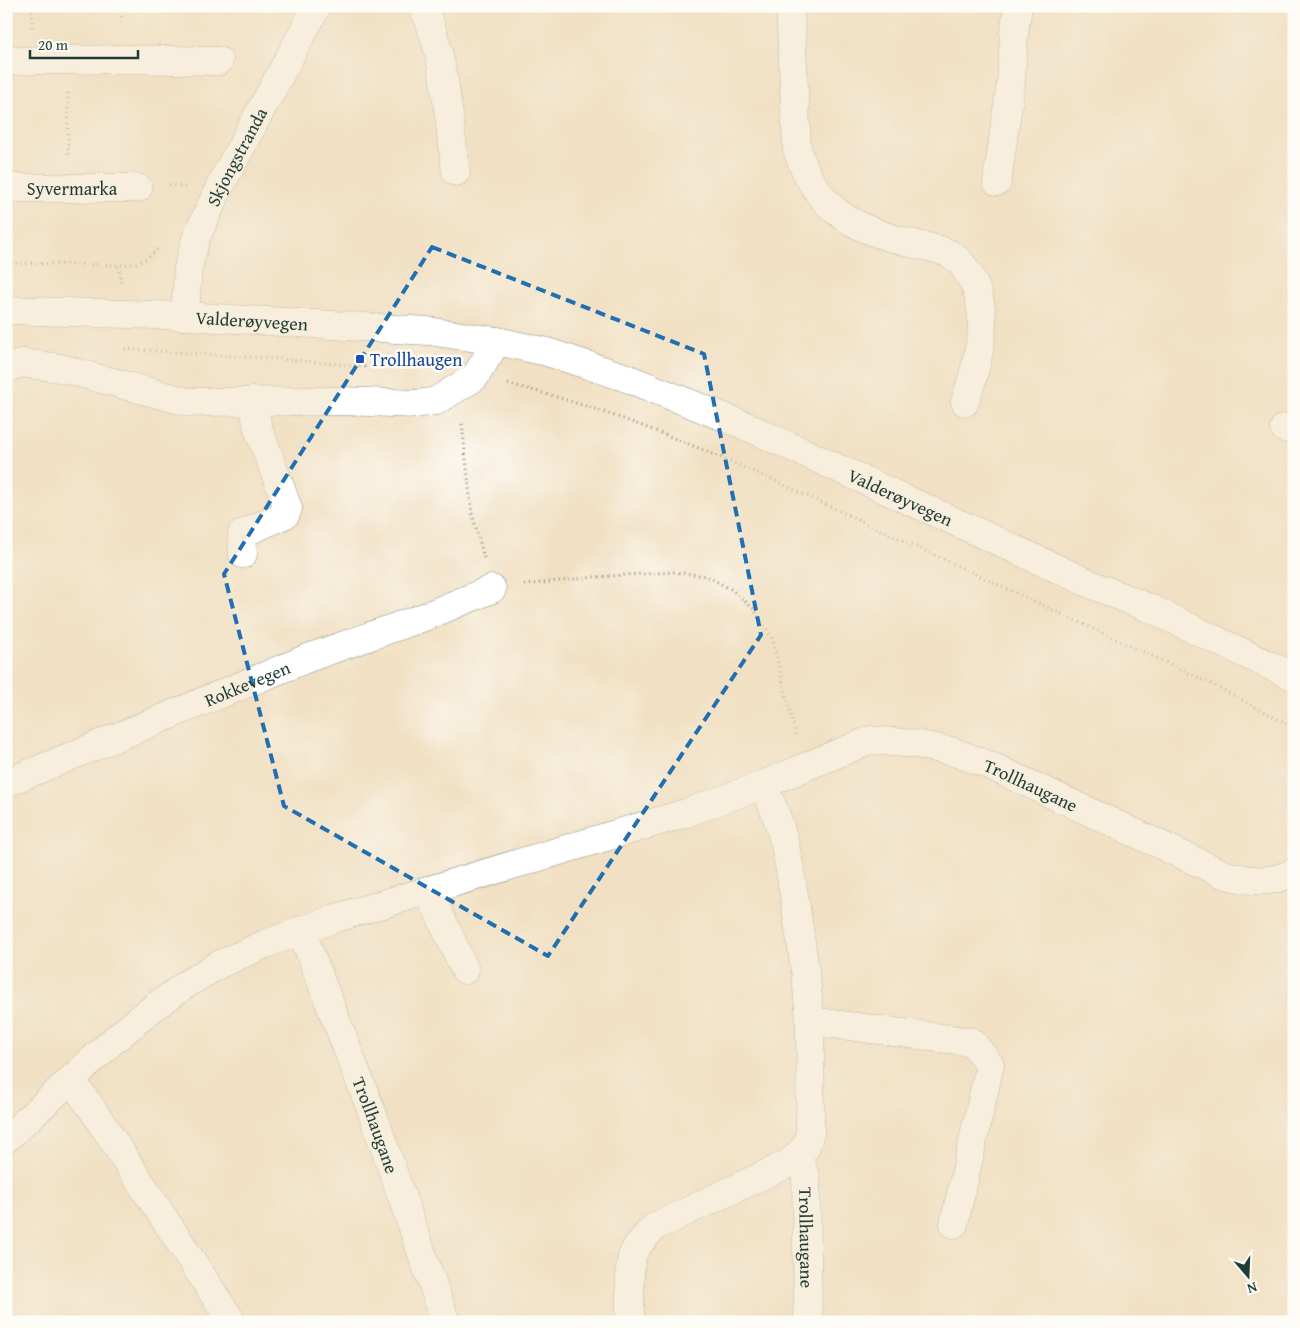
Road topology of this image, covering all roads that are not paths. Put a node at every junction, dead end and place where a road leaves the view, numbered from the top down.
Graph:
1 (317, 6) edge
2 (423, 6) edge
3 (790, 6) edge
4 (1018, 6) edge
5 (6, 61) edge
6 (219, 61) dead end
7 (456, 172) dead end
8 (997, 182) dead end
9 (6, 188) edge
10 (138, 188) road end
11 (6, 310) edge
12 (185, 316) junction
13 (497, 341) junction
14 (6, 369) edge
15 (254, 401) junction
16 (965, 402) dead end
17 (243, 554) dead end
18 (492, 589) road end
19 (1294, 677) edge
20 (6, 783) edge
21 (762, 785) junction
22 (1294, 872) edge
23 (428, 890) junction
24 (301, 930) junction
25 (465, 970) dead end
26 (810, 1021) junction
27 (71, 1080) junction
28 (6, 1139) edge
29 (798, 1155) junction
30 (954, 1224) dead end
31 (232, 1322) edge
32 (446, 1322) edge
33 (630, 1322) edge
34 (808, 1322) edge

1 - 12 street, Skjongstranda
2 - 7 street
3 - 16 street
4 - 8 street
5 - 6 street
9 - 10 street, Syvermarka
11 - 12 street, Valderøyvegen
12 - 13 street, Valderøyvegen
13 - 15 street
13 - 19 street, Valderøyvegen
14 - 15 street
15 - 17 street
18 - 20 street, Rokkevegen
21 - 22 street, Trollhaugane
21 - 23 street, Trollhaugane
21 - 26 street, Trollhaugane
23 - 24 street, Trollhaugane
23 - 25 street
24 - 27 street, Trollhaugane
24 - 32 street, Trollhaugane
26 - 29 street, Trollhaugane
26 - 30 street
27 - 28 street, Trollhaugane
27 - 31 street
29 - 33 street, Trollhaugane
29 - 34 street, Trollhaugane

